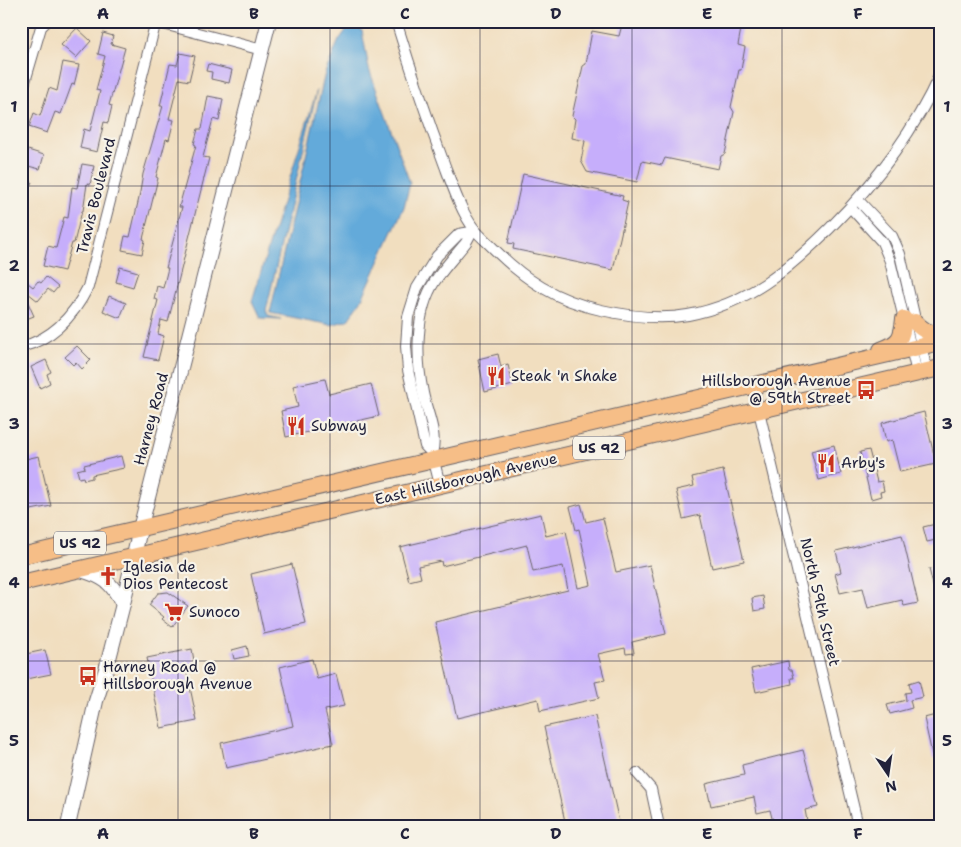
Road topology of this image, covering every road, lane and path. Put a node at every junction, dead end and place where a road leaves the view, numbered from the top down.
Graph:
1 (47, 21) edge
2 (270, 21) edge
3 (396, 21) edge
4 (155, 22) edge
5 (262, 50) junction
6 (940, 74) edge
7 (21, 95) edge
8 (854, 204) junction
9 (472, 230) junction
10 (910, 320) junction
11 (940, 334) edge
12 (940, 342) edge
13 (21, 347) edge
14 (916, 348) junction
15 (858, 362) junction
16 (928, 371) edge
17 (753, 386) junction
18 (759, 411) junction
19 (433, 457) junction
20 (440, 485) junction
21 (140, 529) junction
22 (21, 556) edge
23 (133, 558) junction
24 (81, 570) junction
25 (21, 583) edge
26 (123, 604) junction
27 (637, 773) dead end
28 (68, 826) edge
29 (659, 826) edge
30 (858, 826) edge

1 - 7 street
2 - 5 street, Harney Road
3 - 9 street
4 - 5 street
4 - 13 street, Travis Boulevard
5 - 21 street, Harney Road
6 - 8 street
8 - 9 street
8 - 10 street
9 - 19 street
10 - 11 main road
10 - 14 street
10 - 15 main road
12 - 14 main road, East Hillsborough Avenue / US 92
14 - 15 main road, East Hillsborough Avenue / US 92
14 - 16 street
15 - 17 main road, East Hillsborough Avenue / US 92
16 - 18 main road, East Hillsborough Avenue / US 92
17 - 18 street, North 59th Street
17 - 19 main road, East Hillsborough Avenue / US 92
18 - 20 main road, East Hillsborough Avenue / US 92
18 - 30 street, North 59th Street
19 - 20 street
19 - 21 main road, East Hillsborough Avenue / US 92
20 - 23 main road, East Hillsborough Avenue / US 92
21 - 22 main road, US 92
21 - 23 street, Harney Road
23 - 24 main road, East Hillsborough Avenue / US 92
23 - 26 street, Harney Road
24 - 25 main road, East Hillsborough Avenue / US 92
24 - 26 street
26 - 28 street, Harney Road
27 - 29 street

